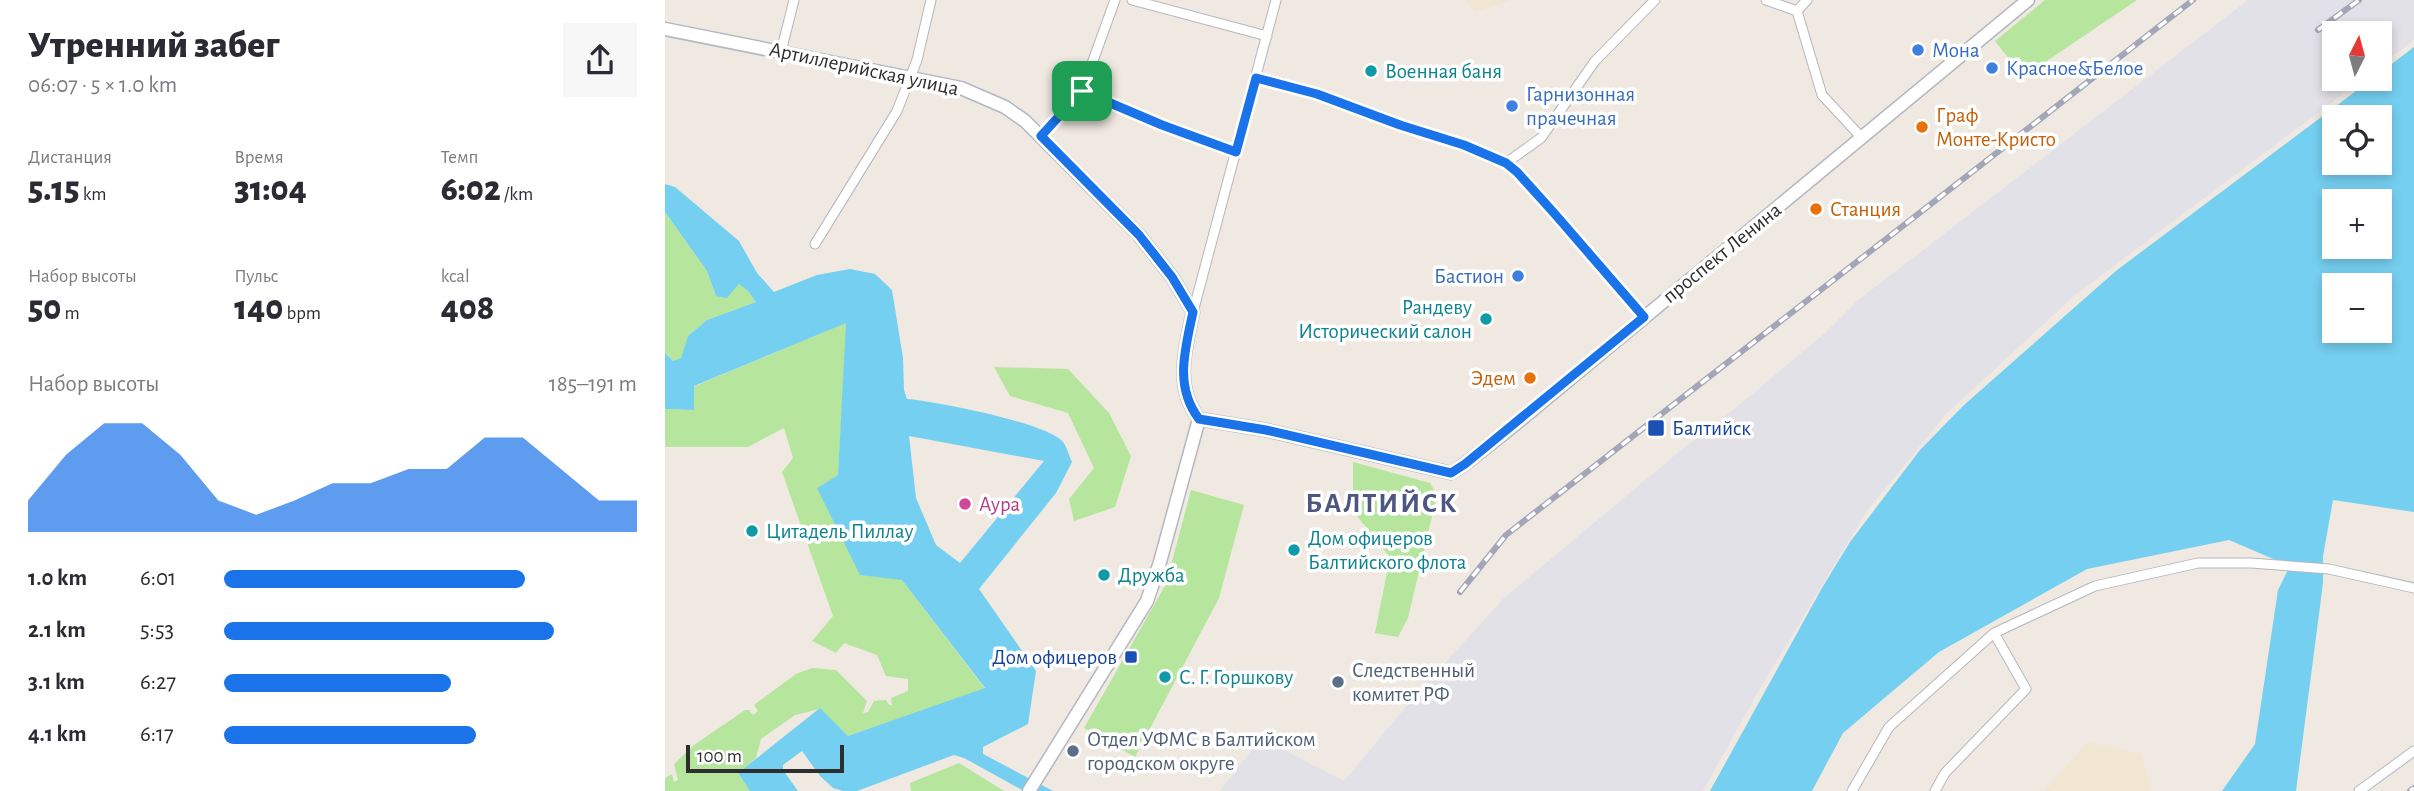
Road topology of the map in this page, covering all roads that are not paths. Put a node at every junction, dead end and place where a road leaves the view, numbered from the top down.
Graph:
1 (794, 0) edge
2 (931, 0) edge
3 (1115, 0) edge
4 (1132, 0) edge
5 (1276, 0) edge
6 (1655, 0) edge
7 (1766, 0) edge
8 (1807, 0) edge
9 (2028, 0) edge
10 (1797, 11) junction
11 (665, 29) edge
12 (1267, 36) junction
13 (781, 52) junction
14 (910, 78) junction
15 (1256, 78) junction
16 (1082, 91) junction
17 (1041, 136) junction
18 (1862, 138) junction
19 (1236, 152) junction
20 (1506, 163) junction
21 (815, 244) dead end
22 (1193, 312) junction
23 (1644, 317) junction
24 (1199, 419) junction
25 (2414, 588) edge
26 (1994, 633) junction
27 (2414, 751) edge
28 (1030, 791) edge
29 (1852, 791) edge
30 (1935, 791) edge
31 (2359, 791) edge

1 - 13 street
2 - 14 street
3 - 16 street
4 - 12 street
5 - 12 street
6 - 20 street
7 - 10 street
8 - 10 street
9 - 18 street, проспект Ленина
10 - 18 street
11 - 13 street, Артиллерийская улица
12 - 15 street
13 - 14 street, Артиллерийская улица
14 - 17 street, Артиллерийская улица
14 - 21 street
15 - 19 street
15 - 20 street
16 - 17 street
16 - 19 street
17 - 22 street, Артиллерийская улица
18 - 23 street, проспект Ленина
19 - 22 street
20 - 23 street
22 - 24 street
23 - 24 street, проспект Ленина
24 - 28 street
25 - 26 street
26 - 29 street
26 - 30 street
27 - 31 street

